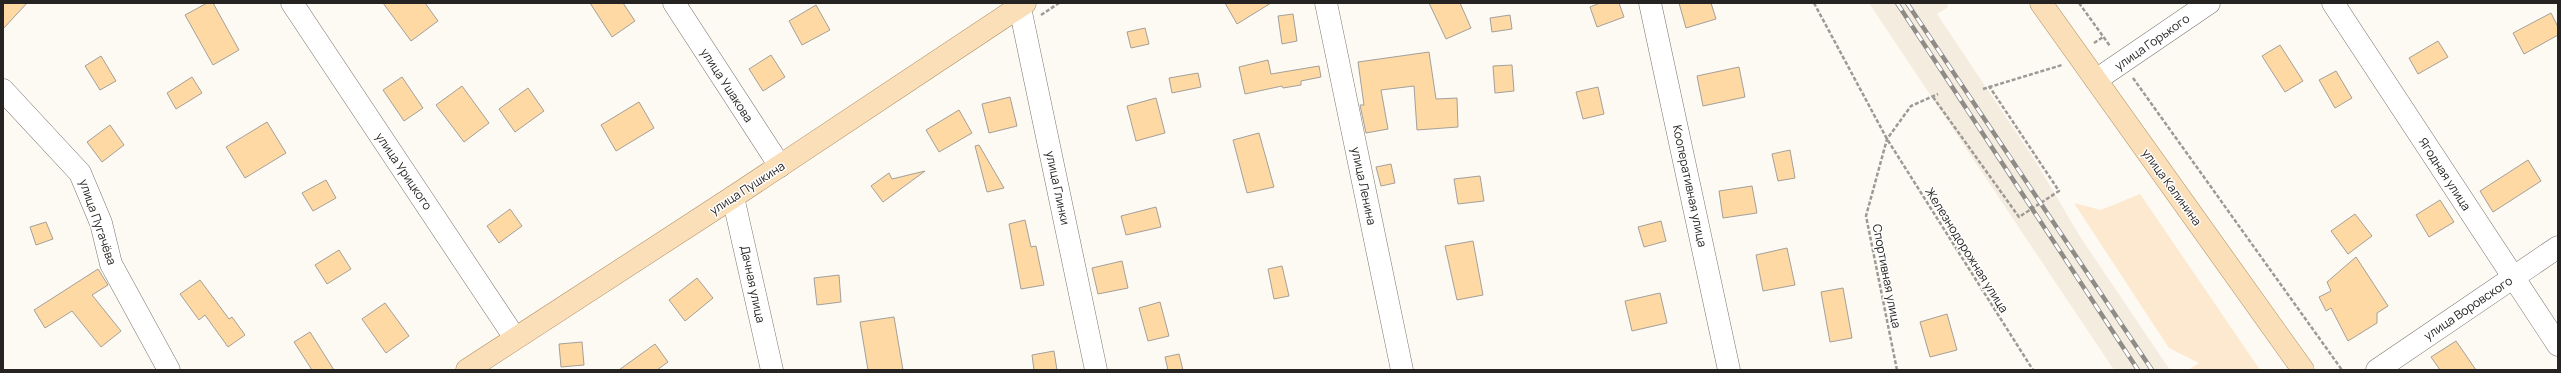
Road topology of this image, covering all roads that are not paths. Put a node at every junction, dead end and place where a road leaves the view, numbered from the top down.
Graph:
1 (292, 3) edge
2 (674, 3) edge
3 (1326, 3) edge
4 (1650, 3) edge
5 (2041, 3) edge
6 (2208, 3) edge
7 (2333, 3) edge
8 (1022, 4) edge
9 (2096, 80) junction
10 (3, 90) edge
11 (780, 166) junction
12 (733, 197) junction
13 (2558, 247) edge
14 (2513, 277) junction
15 (515, 338) junction
16 (2558, 345) edge
17 (169, 370) edge
18 (467, 370) edge
19 (772, 370) edge
20 (1096, 370) edge
21 (1402, 370) edge
22 (1729, 370) edge
23 (2303, 370) edge
24 (2377, 370) edge

1 - 15 street, улица Урицкого
2 - 11 street, улица Ушакова
3 - 21 street, улица Ленина
4 - 22 street, Кооперативная улица
5 - 9 main road, улица Калинина
6 - 9 street, улица Горького
7 - 14 street, Ягодная улица
8 - 11 main road, улица Пушкина
8 - 20 street, улица Глинки
9 - 23 main road, улица Калинина
10 - 17 street, улица Пугачёва
11 - 12 main road, улица Пушкина
12 - 15 main road, улица Пушкина
12 - 19 street, Дачная улица
13 - 14 street, улица Воровского
14 - 16 street, Ягодная улица
14 - 24 street, улица Воровского
15 - 18 main road, улица Пушкина

